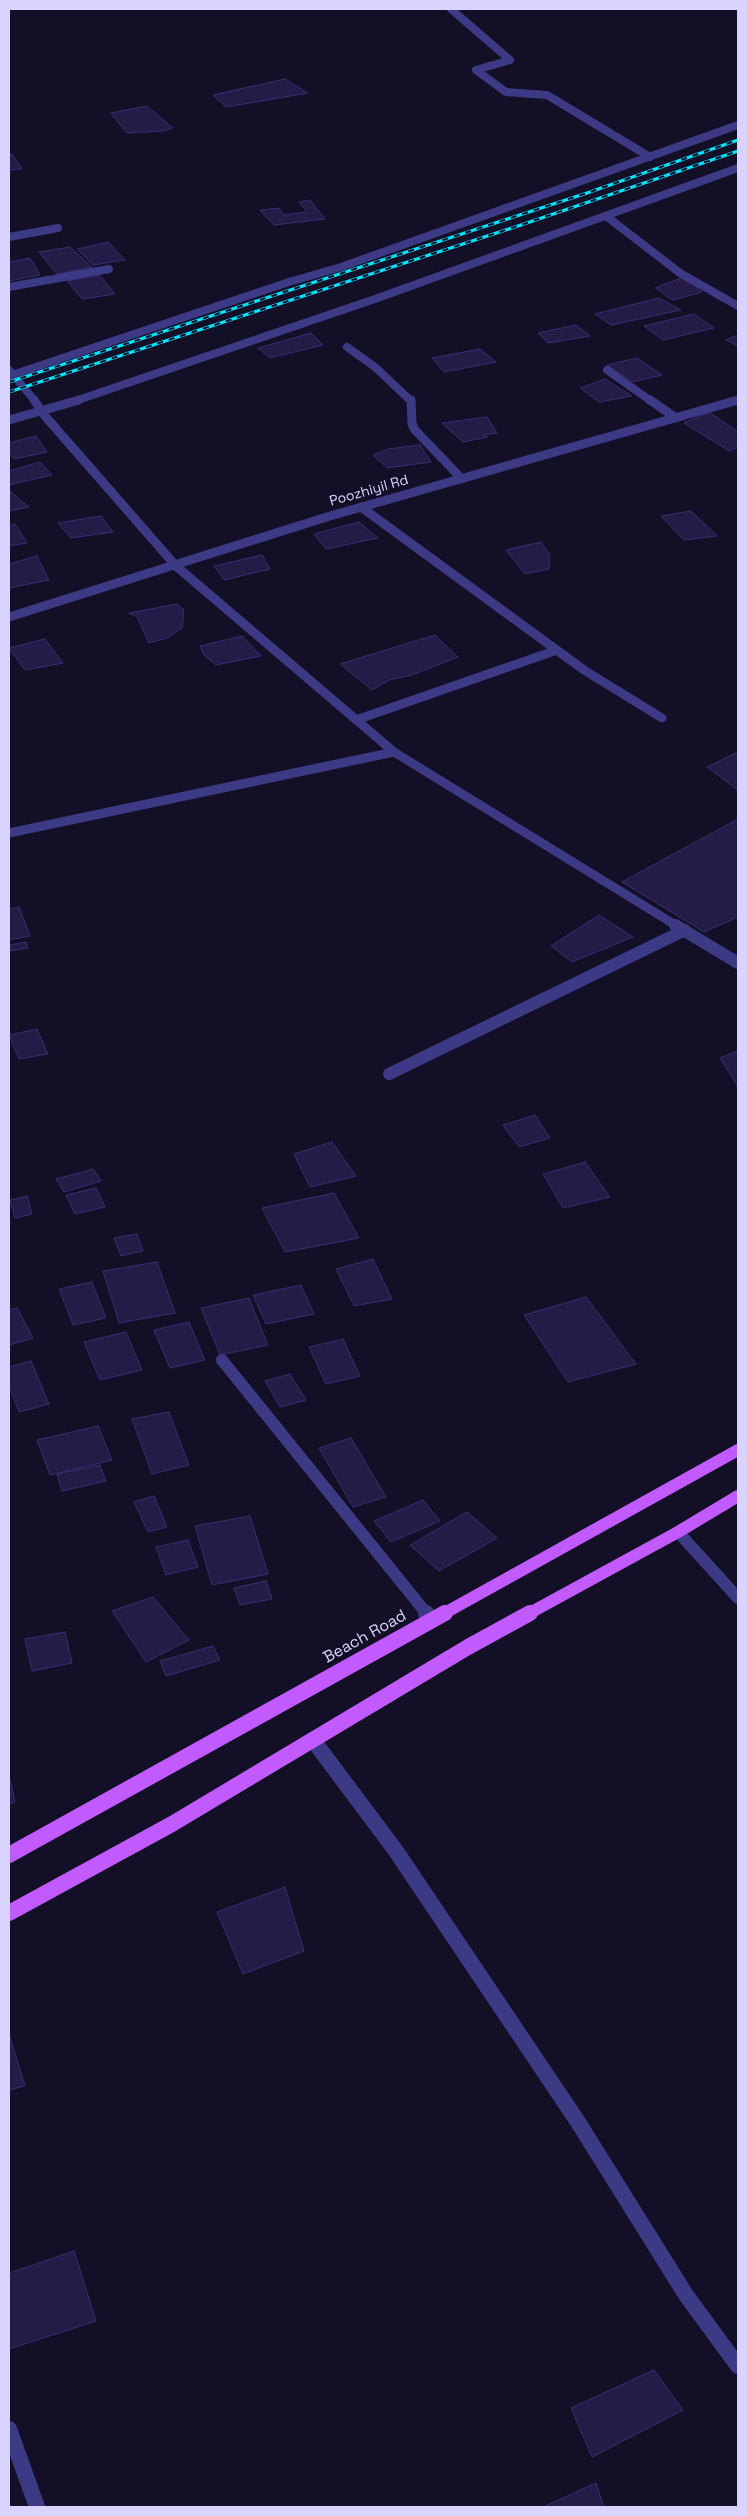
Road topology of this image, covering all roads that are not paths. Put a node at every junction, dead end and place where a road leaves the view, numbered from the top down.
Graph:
1 (451, 9) edge
2 (738, 125) edge
3 (650, 157) junction
4 (738, 168) edge
5 (606, 216) junction
6 (58, 228) dead end
7 (9, 237) edge
8 (110, 269) dead end
9 (9, 288) edge
10 (738, 306) edge
11 (347, 347) dead end
12 (607, 370) dead end
13 (10, 373) edge
14 (738, 400) edge
15 (42, 409) junction
16 (676, 418) junction
17 (9, 420) edge
18 (462, 479) junction
19 (361, 508) junction
20 (176, 566) junction
21 (9, 617) edge
22 (557, 650) junction
23 (662, 718) dead end
24 (356, 720) junction
25 (394, 752) junction
26 (9, 833) edge
27 (685, 930) junction
28 (738, 963) edge
29 (389, 1074) dead end
30 (222, 1360) dead end
31 (738, 1450) edge
32 (738, 1496) edge
33 (678, 1532) junction
34 (738, 1598) edge
35 (432, 1620) junction
36 (313, 1740) junction
37 (9, 1855) edge
38 (9, 1912) edge
39 (738, 2366) edge
40 (9, 2429) edge
41 (38, 2507) edge

1 - 3 street
2 - 3 street
3 - 13 street
4 - 5 street
5 - 10 street
5 - 15 street
6 - 7 street
8 - 9 street
11 - 18 street
12 - 16 street
13 - 15 street
14 - 16 street, Poozhiyil Rd
15 - 17 street
15 - 20 street
16 - 18 street, Poozhiyil Rd
18 - 19 street, Poozhiyil Rd
19 - 20 street, Poozhiyil Rd
19 - 22 street
20 - 21 street, Poozhiyil Rd
20 - 24 street
22 - 23 street
22 - 24 street
24 - 25 street
25 - 26 street
25 - 27 street
27 - 28 street
27 - 29 street
30 - 35 street
31 - 35 main road, Beach Road
32 - 33 main road
33 - 34 street
33 - 36 main road
35 - 37 main road, Beach Road
36 - 38 main road
36 - 39 street
40 - 41 street

